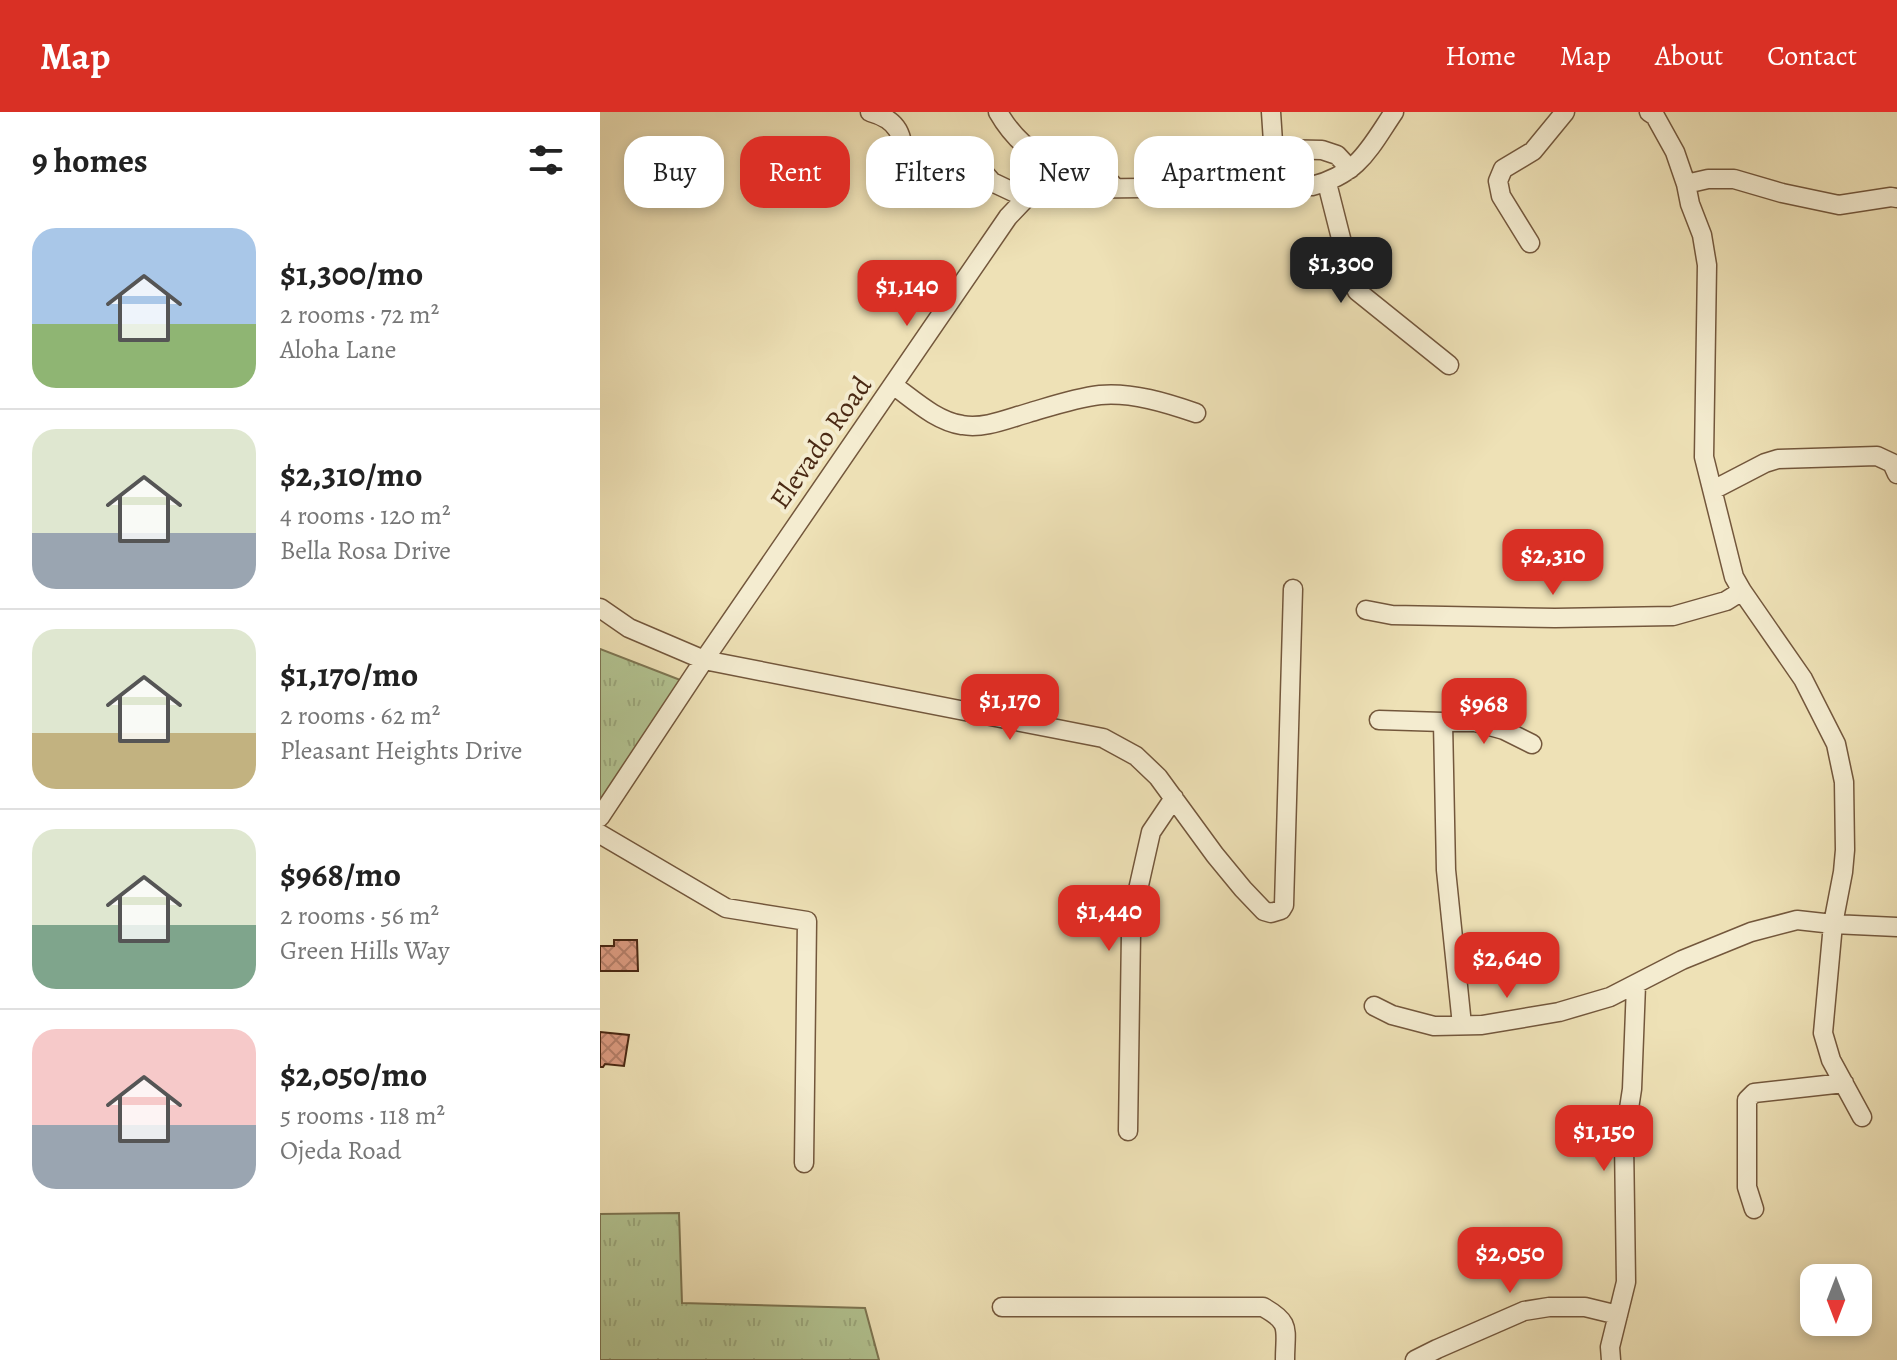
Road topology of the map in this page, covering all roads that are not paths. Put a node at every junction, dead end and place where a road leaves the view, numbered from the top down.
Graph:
1 (870, 112) edge
2 (998, 112) edge
3 (1271, 112) edge
4 (1394, 112) edge
5 (1565, 112) edge
6 (1655, 113) edge
7 (1273, 136) edge
8 (1314, 150) edge
9 (1350, 169) junction
10 (1327, 183) junction
11 (1686, 184) junction
12 (1314, 186) edge
13 (1118, 189) edge
14 (1126, 189) junction
15 (1134, 189) edge
16 (1010, 190) edge
17 (1897, 198) edge
18 (1017, 208) edge
19 (1530, 243) dead end
20 (1449, 365) dead end
21 (893, 385) junction
22 (1196, 413) dead end
23 (1897, 474) edge
24 (1713, 490) junction
25 (1293, 589) dead end
26 (1742, 591) junction
27 (600, 608) edge
28 (1366, 610) dead end
29 (704, 660) junction
30 (1379, 720) dead end
31 (1443, 722) junction
32 (1532, 744) dead end
33 (1174, 798) junction
34 (600, 817) edge
35 (600, 834) edge
36 (1833, 924) junction
37 (1897, 927) edge
38 (1636, 985) junction
39 (1374, 1006) dead end
40 (1462, 1025) junction
41 (1844, 1083) junction
42 (1862, 1117) dead end
43 (1128, 1131) dead end
44 (804, 1163) dead end
45 (1754, 1209) dead end
46 (1002, 1307) dead end
47 (1618, 1315) junction
48 (1285, 1360) edge
49 (1415, 1360) edge
50 (1611, 1360) edge

1 - 16 street
2 - 14 street
3 - 7 street
4 - 9 street
5 - 19 street
6 - 11 street
8 - 9 street
9 - 10 street
10 - 12 street
10 - 20 street
11 - 17 street
11 - 24 street
13 - 14 street
14 - 15 street
18 - 21 street, Elevado Road
21 - 22 street
21 - 29 street, Elevado Road
23 - 24 street
24 - 26 street
25 - 33 street
26 - 28 street
26 - 36 street
27 - 29 street
29 - 33 street
29 - 34 street, Elevado Road
30 - 31 street
31 - 32 street
31 - 40 street
33 - 43 street
35 - 44 street
36 - 37 street
36 - 38 street
36 - 41 street
38 - 40 street
38 - 47 street
39 - 40 street
41 - 42 street
41 - 45 street
46 - 48 street
47 - 49 street
47 - 50 street

